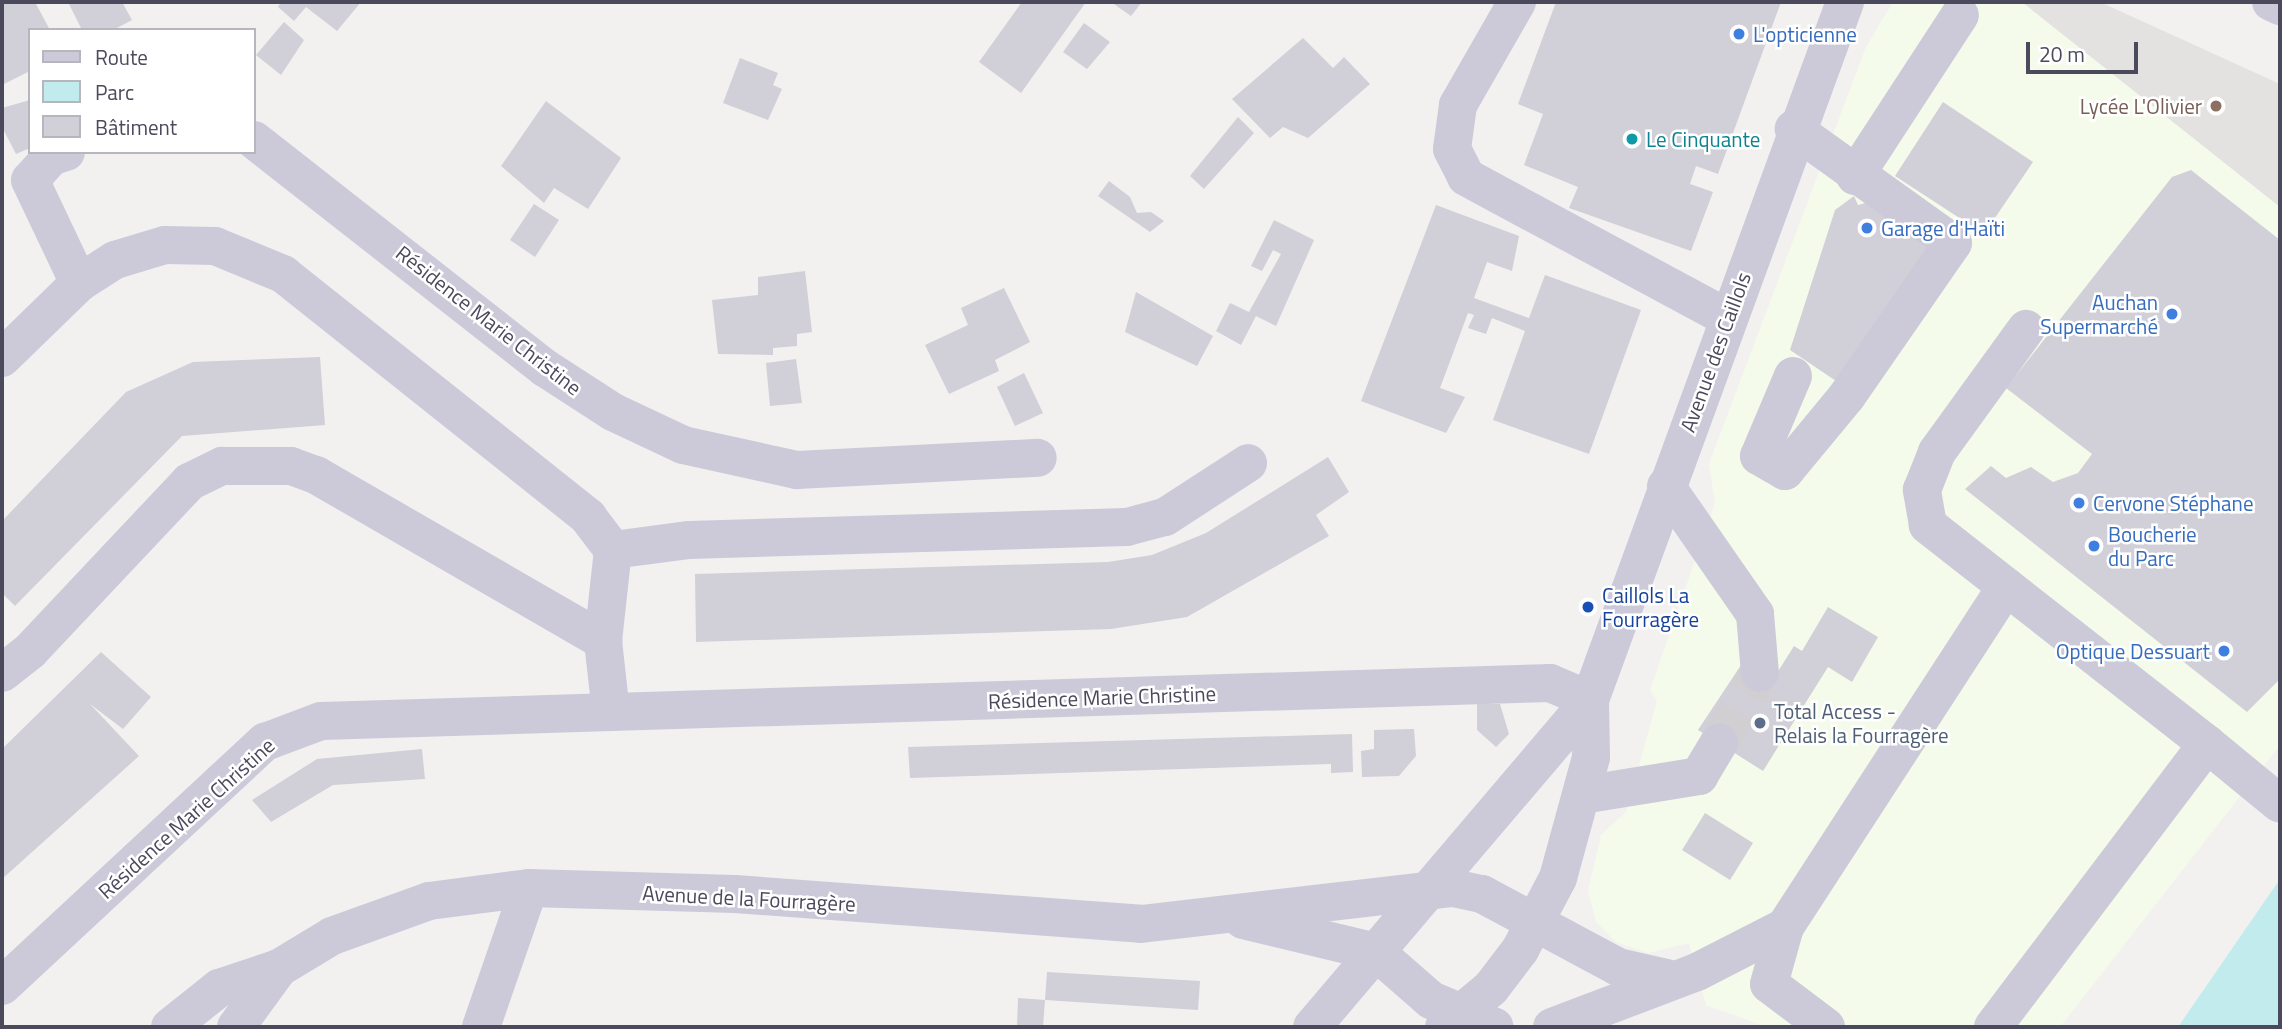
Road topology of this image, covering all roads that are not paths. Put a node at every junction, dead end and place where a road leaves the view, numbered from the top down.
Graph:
1 (1517, 2) edge
2 (2270, 2) edge
3 (1845, 3) edge
4 (2280, 6) edge
5 (1960, 15) dead end
6 (1794, 129) junction
7 (256, 142) edge
8 (60, 154) edge
9 (1855, 176) junction
10 (16, 185) edge
11 (79, 283) junction
12 (1728, 318) junction
13 (2026, 329) dead end
14 (2, 358) edge
15 (1793, 376) dead end
16 (1038, 457) dead end
17 (1248, 463) dead end
18 (1666, 486) junction
19 (613, 550) junction
20 (2006, 587) junction
21 (603, 641) junction
22 (2, 673) edge
23 (1760, 673) tunnel mouth
24 (1590, 700) junction
25 (611, 712) junction
26 (1719, 743) tunnel mouth
27 (2207, 744) junction
28 (1582, 795) junction
29 (2280, 804) edge
30 (529, 888) junction
31 (1430, 890) junction
32 (1234, 918) junction
33 (1536, 922) junction
34 (1785, 927) junction
35 (1376, 953) junction
36 (279, 968) junction
37 (1682, 975) junction
38 (1769, 984) junction
39 (2, 986) edge
40 (1467, 1023) edge
41 (170, 1027) edge
42 (236, 1027) edge
43 (481, 1027) edge
44 (1312, 1027) edge
45 (1552, 1027) edge
46 (1826, 1027) edge
47 (1993, 1027) edge

1 - 12 street
2 - 4 street
3 - 6 street, Avenue des Caillols
5 - 9 street
6 - 9 street
6 - 12 street, Avenue des Caillols
7 - 16 street, Résidence Marie Christine
8 - 10 street
9 - 15 street
10 - 11 street
11 - 14 street
11 - 19 street
12 - 18 street, Avenue des Caillols
13 - 20 street
17 - 19 street
18 - 23 street
18 - 24 street, Avenue des Caillols
19 - 21 street
20 - 27 street
20 - 34 street
21 - 22 street
21 - 25 street
24 - 25 street, Résidence Marie Christine
24 - 28 street, Avenue des Caillols
24 - 31 street, Avenue des Caillols
25 - 39 street, Résidence Marie Christine
26 - 28 street
27 - 29 street
27 - 47 street
28 - 33 street, Avenue des Caillols
30 - 32 street, Avenue de la Fourragère
30 - 36 street, Avenue de la Fourragère
30 - 43 street
31 - 32 street, Avenue de la Fourragère
31 - 33 street, Avenue de la Fourragère
31 - 35 street, Avenue des Caillols
32 - 35 street, Avenue de la Fourragère
33 - 37 street, Avenue de la Fourragère
33 - 40 street, Avenue des Caillols
34 - 37 street
34 - 38 street
35 - 40 street
35 - 44 street
36 - 41 street, Avenue de la Fourragère
36 - 42 street, Avenue de la Fourragère
37 - 38 street, Avenue de la Fourragère
37 - 45 street
38 - 46 street

